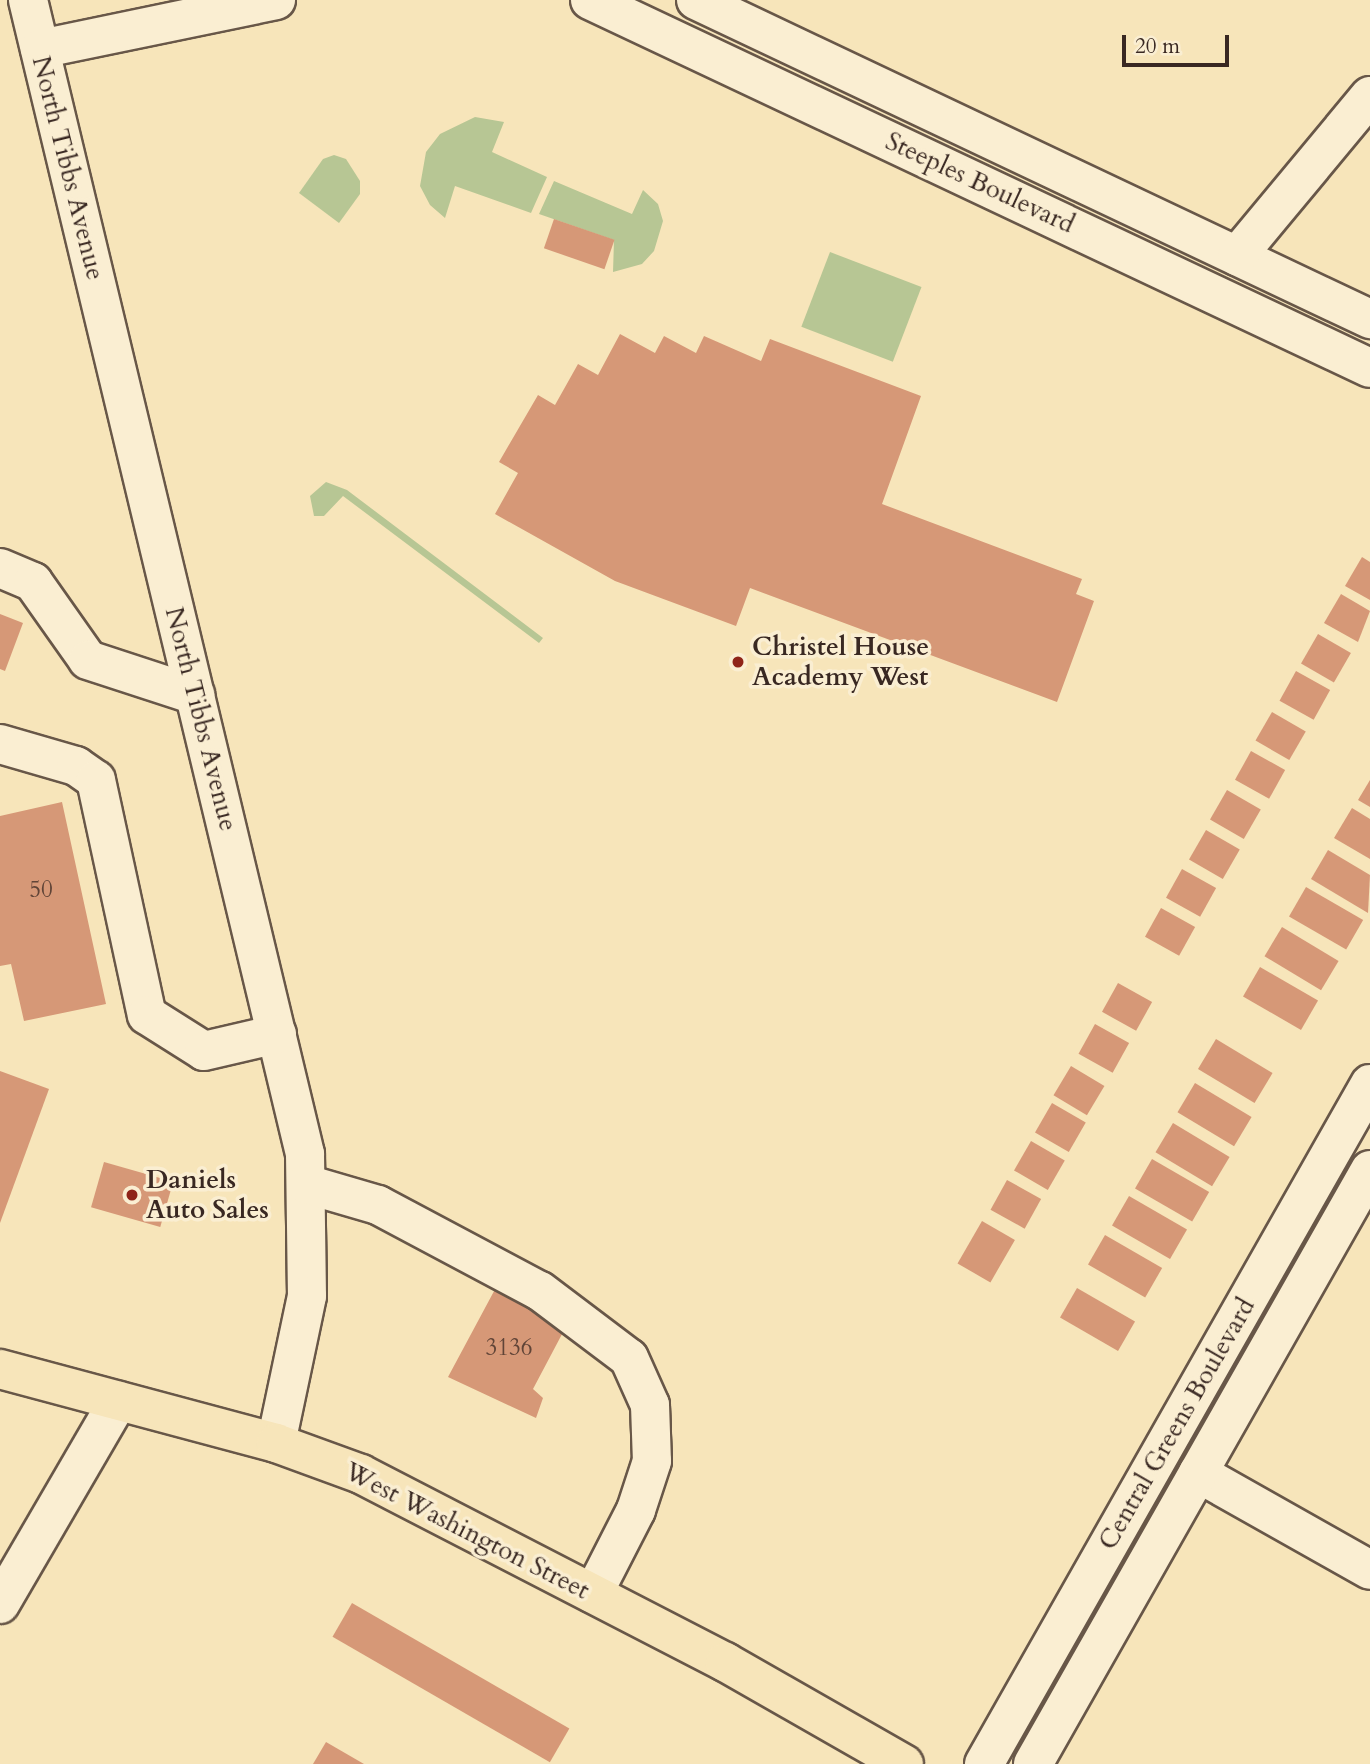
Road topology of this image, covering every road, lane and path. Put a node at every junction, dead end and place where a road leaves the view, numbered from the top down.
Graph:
1 (276, 0) edge
2 (590, 0) edge
3 (696, 0) edge
4 (37, 2) edge
5 (669, 16) edge
6 (40, 49) junction
7 (1370, 96) edge
8 (1237, 256) junction
9 (1370, 318) edge
10 (1370, 368) edge
11 (0, 568) edge
12 (195, 695) junction
13 (0, 744) edge
14 (277, 1034) junction
15 (1364, 1109) edge
16 (1370, 1170) edge
17 (306, 1184) junction
18 (0, 1369) edge
19 (118, 1401) junction
20 (276, 1443) junction
21 (1198, 1473) junction
22 (1370, 1570) edge
23 (593, 1594) junction
24 (0, 1604) edge
25 (904, 1764) edge
26 (984, 1764) edge
27 (1033, 1764) edge

1 - 6 street
2 - 5 street, Steeples Boulevard
3 - 8 street, Steeples Boulevard
4 - 6 street, North Tibbs Avenue
5 - 10 street, Steeples Boulevard
6 - 12 street, North Tibbs Avenue
7 - 8 street
8 - 9 street, Steeples Boulevard
11 - 12 street
12 - 14 street, North Tibbs Avenue
13 - 14 street
14 - 17 street, North Tibbs Avenue
15 - 26 street, Central Greens Boulevard
16 - 21 street, Central Greens Boulevard
17 - 20 street, North Tibbs Avenue
17 - 23 street
18 - 19 main road, West Washington Street
19 - 20 main road, West Washington Street
19 - 24 street
20 - 23 main road, West Washington Street
21 - 22 street
21 - 27 street, Central Greens Boulevard
23 - 25 main road, West Washington Street

